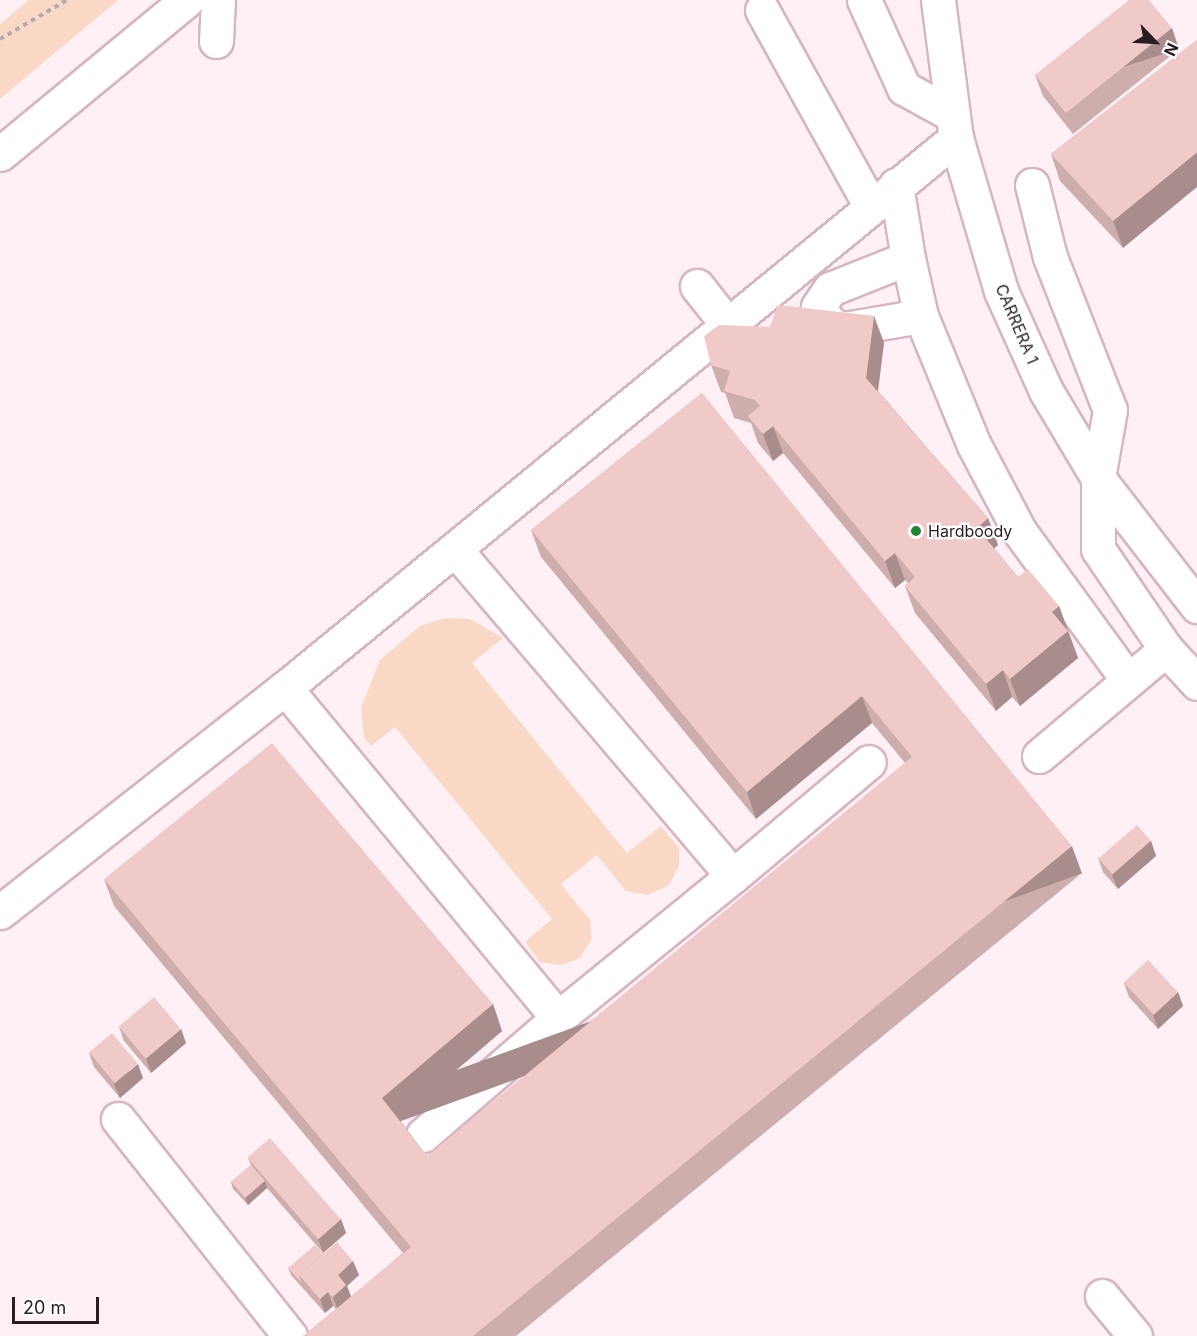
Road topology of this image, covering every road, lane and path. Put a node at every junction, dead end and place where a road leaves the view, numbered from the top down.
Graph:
1 (67, 0) edge
2 (188, 0) edge
3 (218, 0) edge
4 (864, 0) edge
5 (938, 0) edge
6 (762, 10) dead end
7 (0, 39) edge
8 (216, 41) dead end
9 (954, 127) junction
10 (0, 154) edge
11 (896, 185) junction
12 (1032, 185) dead end
13 (870, 205) junction
14 (908, 258) junction
15 (697, 286) dead end
16 (921, 316) junction
17 (727, 324) junction
18 (1098, 478) junction
19 (455, 549) junction
20 (1197, 606) edge
21 (1166, 649) junction
22 (1128, 680) junction
23 (1197, 683) edge
24 (285, 688) junction
25 (1039, 756) dead end
26 (869, 762) dead end
27 (733, 876) junction
28 (0, 912) edge
29 (558, 1018) junction
30 (118, 1119) dead end
31 (423, 1135) dead end
32 (1102, 1296) dead end
33 (290, 1336) edge
34 (1135, 1336) edge

1 - 7 path
2 - 10 street
3 - 8 street
4 - 9 street
5 - 9 street, CARRERA 1
6 - 13 street
9 - 11 street
9 - 18 street, CARRERA 1
11 - 13 street
11 - 14 street
12 - 18 street
13 - 17 street
14 - 16 street
14 - 16 street
15 - 17 street
16 - 22 street
17 - 19 street
18 - 20 street, CARRERA 1
18 - 21 street
19 - 24 street
19 - 27 street
21 - 22 street
21 - 23 street
22 - 25 street
24 - 28 street
24 - 29 street
26 - 27 street
27 - 29 street
29 - 31 street
30 - 33 street
32 - 34 street

